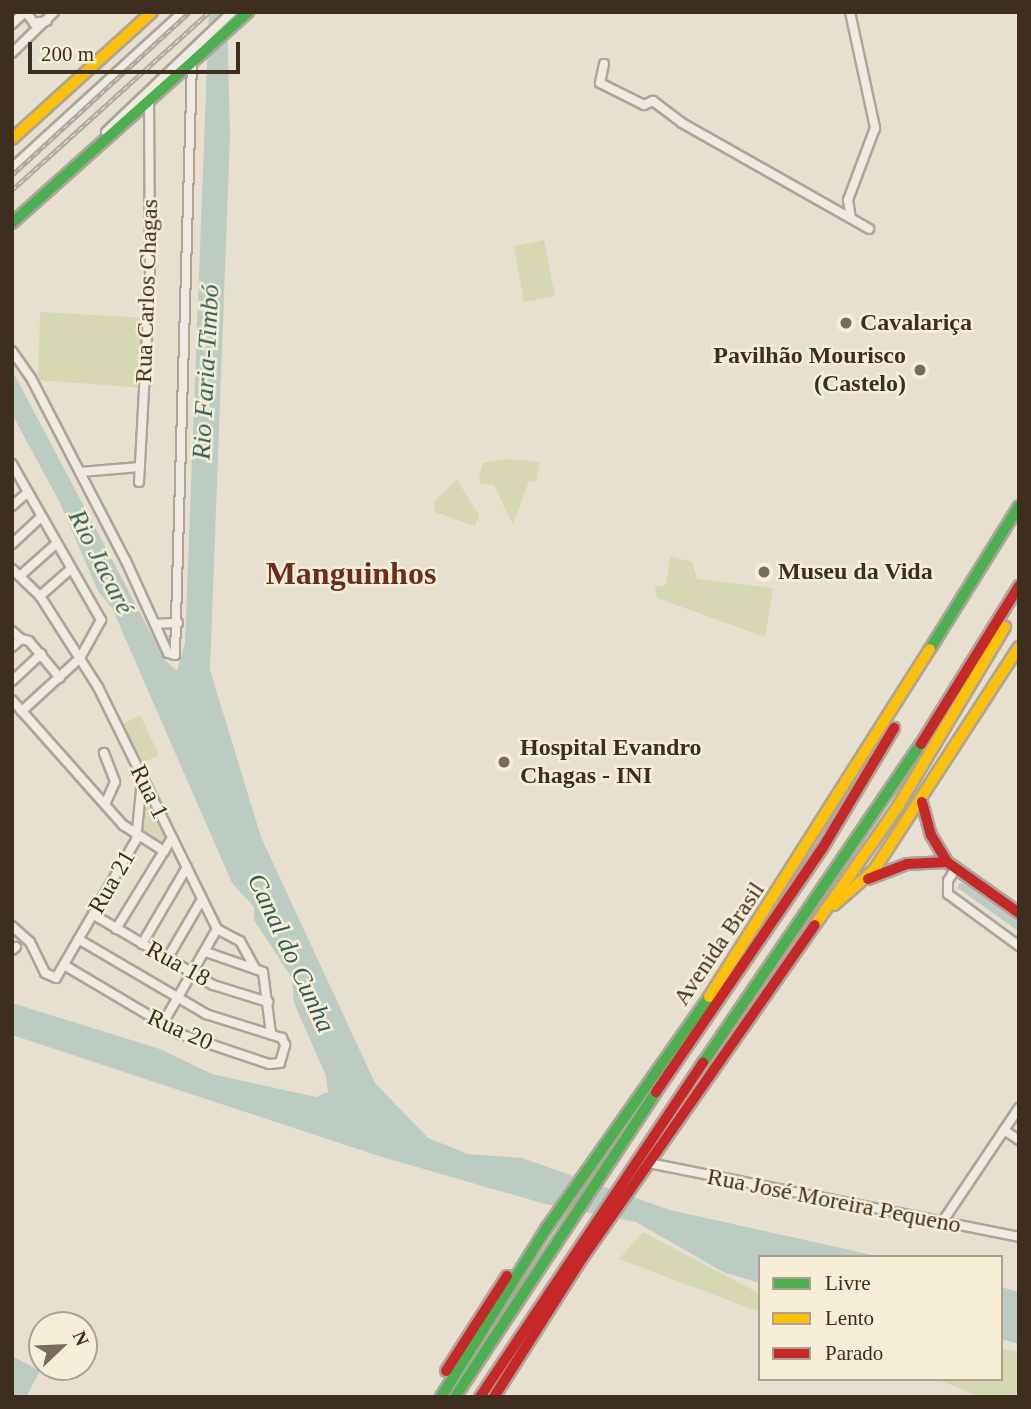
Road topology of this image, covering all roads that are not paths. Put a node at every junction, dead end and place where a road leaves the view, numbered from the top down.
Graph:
1 (25, 12) edge
2 (152, 12) edge
3 (183, 12) edge
4 (248, 12) edge
5 (850, 12) edge
6 (232, 13) edge
7 (52, 16) edge
8 (12, 24) edge
9 (202, 47) junction
10 (12, 53) edge
11 (192, 62) junction
12 (604, 64) dead end
13 (149, 100) junction
14 (12, 139) edge
15 (12, 168) edge
16 (12, 216) edge
17 (853, 220) junction
18 (12, 223) edge
19 (869, 229) dead end
20 (12, 351) edge
21 (13, 466) edge
22 (140, 467) junction
23 (80, 472) junction
24 (139, 481) dead end
25 (28, 492) junction
26 (12, 506) edge
27 (1019, 506) edge
28 (41, 517) junction
29 (1019, 520) edge
30 (57, 543) junction
31 (12, 544) edge
32 (12, 569) edge
33 (71, 569) junction
34 (21, 575) junction
35 (1019, 586) edge
36 (40, 596) junction
37 (1019, 605) edge
38 (178, 623) junction
39 (156, 624) junction
40 (12, 631) edge
41 (21, 639) junction
42 (12, 647) edge
43 (1019, 647) edge
44 (41, 654) junction
45 (80, 658) junction
46 (60, 678) junction
47 (12, 681) edge
48 (975, 683) junction
49 (12, 699) edge
50 (22, 711) junction
51 (932, 730) junction
52 (104, 753) dead end
53 (142, 778) junction
54 (922, 802) junction
55 (105, 804) junction
56 (137, 836) junction
57 (172, 838) junction
58 (164, 851) junction
59 (952, 865) junction
60 (187, 867) junction
61 (865, 880) junction
62 (202, 899) junction
63 (1019, 913) edge
64 (93, 915) junction
65 (813, 924) junction
66 (12, 926) edge
67 (116, 929) junction
68 (217, 929) junction
69 (78, 939) junction
70 (142, 944) junction
71 (1019, 946) edge
72 (206, 952) junction
73 (167, 959) junction
74 (64, 965) junction
75 (255, 968) junction
76 (193, 974) junction
77 (179, 1000) junction
78 (268, 1002) junction
79 (162, 1025) junction
80 (271, 1034) junction
81 (1019, 1108) edge
82 (1004, 1130) junction
83 (1019, 1140) edge
84 (649, 1163) junction
85 (943, 1221) junction
86 (546, 1230) junction
87 (1019, 1237) edge
88 (581, 1251) junction
89 (433, 1397) edge
90 (441, 1397) edge
91 (455, 1397) edge
92 (480, 1397) edge
93 (494, 1397) edge

1 - 7 street
1 - 8 street
2 - 14 main road
3 - 15 street
4 - 9 main road
5 - 17 street
6 - 9 street
7 - 10 street
9 - 11 main road
9 - 16 street
11 - 13 main road
11 - 38 street
12 - 17 street
13 - 18 main road
13 - 22 street, Rua Carlos Chagas
17 - 19 street
20 - 23 street
21 - 25 street
22 - 23 street
22 - 24 street, Rua Carlos Chagas
23 - 39 street
25 - 26 street
25 - 28 street
27 - 86 main road, Avenida Brasil
28 - 30 street
28 - 31 street
29 - 91 main road, Avenida Brasil
30 - 33 street
30 - 34 street
32 - 34 street, Rua 1
33 - 36 street
33 - 45 street
34 - 36 street, Rua 1
35 - 51 main road
36 - 45 street, Rua 1
37 - 48 main road
38 - 39 street
38 - 39 street
40 - 41 street
41 - 42 street
41 - 44 street
43 - 54 main road
44 - 46 street
44 - 47 street
45 - 46 street
45 - 53 street, Rua 1
46 - 50 street
48 - 51 main road
48 - 65 main road
49 - 50 street
50 - 55 street
51 - 88 main road
52 - 55 street
53 - 56 street, Rua 21
53 - 57 street, Rua 1
54 - 59 main road
54 - 61 main road
55 - 56 street
56 - 58 street
56 - 64 street, Rua 21
57 - 58 street
57 - 60 street, Rua 1
58 - 67 street
59 - 61 main road
59 - 63 main road
59 - 71 street
60 - 62 street, Rua 1
60 - 70 street
61 - 65 main road
62 - 68 street, Rua 1
62 - 73 street
64 - 67 street, Rua 18
64 - 69 street, Rua 21
65 - 84 main road
66 - 74 street, Rua 21
67 - 70 street, Rua 18
68 - 72 street
68 - 75 street
69 - 74 street, Rua 21
69 - 77 street
70 - 73 street, Rua 18
72 - 75 street
72 - 76 street
73 - 76 street, Rua 18
74 - 79 street, Rua 20
75 - 78 street
76 - 77 street
76 - 78 street, Rua 18
77 - 79 street
77 - 80 street
78 - 80 street
79 - 80 street, Rua 20
81 - 82 street
82 - 83 street
82 - 85 street
84 - 85 street, Rua José Moreira Pequeno
84 - 88 main road
85 - 87 street, Rua José Moreira Pequeno
86 - 89 main road
86 - 90 main road, Avenida Brasil
88 - 92 main road
88 - 93 main road

